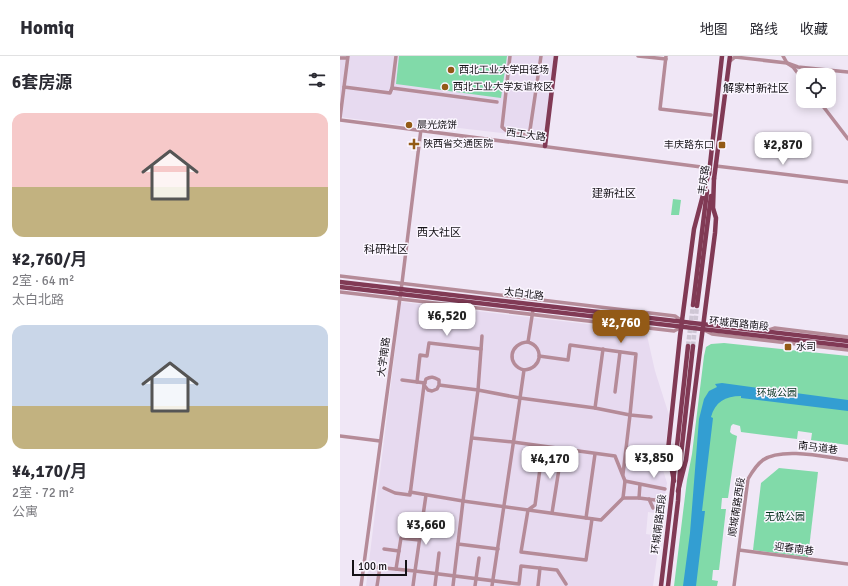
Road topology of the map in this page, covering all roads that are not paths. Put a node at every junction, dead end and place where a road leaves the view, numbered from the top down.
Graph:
1 (396, 56) edge
2 (510, 56) edge
3 (541, 56) edge
4 (556, 56) edge
5 (638, 56) edge
6 (722, 56) edge
7 (730, 56) edge
8 (783, 56) edge
9 (347, 57) edge
10 (654, 57) edge
11 (340, 58) edge
12 (666, 58) edge
13 (729, 62) junction
14 (787, 63) junction
15 (796, 71) edge
16 (848, 72) edge
17 (344, 87) junction
18 (392, 88) junction
19 (497, 102) dead end
20 (824, 108) edge
21 (340, 114) edge
22 (711, 115) dead end
23 (340, 119) edge
24 (421, 129) junction
25 (848, 140) edge
26 (545, 146) junction
27 (716, 166) junction
28 (709, 170) junction
29 (714, 178) junction
30 (848, 182) edge
31 (340, 276) edge
32 (340, 282) edge
33 (402, 283) junction
34 (340, 287) edge
35 (340, 292) edge
36 (400, 294) junction
37 (532, 312) junction
38 (682, 321) junction
39 (704, 324) junction
40 (682, 327) junction
41 (703, 329) junction
42 (765, 331) junction
43 (482, 336) dead end
44 (848, 337) edge
45 (782, 338) junction
46 (772, 341) junction
47 (848, 341) edge
48 (528, 342) junction
49 (848, 346) edge
50 (481, 349) junction
51 (603, 349) junction
52 (848, 350) edge
53 (620, 352) junction
54 (539, 356) junction
55 (414, 363) dead end
56 (419, 363) junction
57 (524, 370) junction
58 (402, 380) dead end
59 (417, 382) junction
60 (425, 384) junction
61 (439, 385) junction
62 (478, 390) junction
63 (614, 392) dead end
64 (520, 398) junction
65 (595, 408) junction
66 (630, 415) junction
67 (651, 417) dead end
68 (340, 436) edge
69 (472, 438) junction
70 (380, 441) junction
71 (513, 442) junction
72 (543, 447) junction
73 (562, 450) junction
74 (786, 453) joint
75 (595, 454) junction
76 (848, 460) edge
77 (623, 474) junction
78 (625, 481) junction
79 (674, 481) junction
80 (640, 484) junction
81 (384, 488) dead end
82 (665, 489) dead end
83 (678, 491) junction
84 (410, 492) junction
85 (426, 495) junction
86 (623, 498) junction
87 (638, 498) junction
88 (649, 499) junction
89 (463, 501) junction
90 (663, 501) dead end
91 (504, 507) junction
92 (653, 508) dead end
93 (528, 510) junction
94 (552, 513) junction
95 (586, 518) junction
96 (592, 518) junction
97 (419, 540) junction
98 (458, 544) junction
99 (384, 549) dead end
100 (498, 549) junction
101 (739, 550) junction
102 (398, 551) junction
103 (439, 553) dead end
104 (479, 558) dead end
105 (848, 564) edge
106 (374, 566) dead end
107 (380, 567) junction
108 (540, 568) junction
109 (396, 569) junction
110 (415, 571) junction
111 (436, 574) junction
112 (454, 576) junction
113 (476, 579) junction
114 (493, 584) edge
115 (566, 584) dead end
116 (518, 585) edge
117 (361, 586) edge
118 (377, 586) edge
119 (413, 586) edge
120 (435, 586) edge
121 (453, 586) edge
122 (475, 586) edge
123 (538, 586) edge
124 (661, 586) edge
125 (668, 586) edge
126 (734, 586) edge

1 - 18 street
2 - 3 street
4 - 26 main road
5 - 10 street
6 - 28 main road, 丰庆路
7 - 13 main road, 丰庆路
8 - 14 street
9 - 11 street
9 - 17 street
10 - 12 street
12 - 22 street
13 - 14 street
13 - 27 main road, 丰庆路
14 - 15 street
14 - 16 street
17 - 18 street
17 - 21 street
18 - 19 street
20 - 25 street
21 - 23 street
23 - 24 street, 西工大路
24 - 26 street, 西工大路
24 - 33 street, 大学南路
26 - 28 street, 西工大路
27 - 29 main road, 丰庆路
27 - 30 street
28 - 29 main road, 丰庆路
28 - 38 main road
29 - 39 main road
31 - 33 street
32 - 36 main road, 太白北路
33 - 36 street, 大学南路
33 - 38 street
34 - 36 main road, 太白北路
35 - 36 street
36 - 37 main road, 太白北路
36 - 38 main road, 太白北路
36 - 70 street, 大学南路
37 - 40 main road, 太白北路
37 - 48 street
38 - 39 main road, 环城西路南段
38 - 40 main road
39 - 41 main road
39 - 42 main road, 环城西路南段
40 - 41 main road, 太白北路
40 - 79 main road
41 - 45 main road, 环城西路南段
41 - 46 street, 环城西路南段
41 - 83 main road
42 - 44 street, 环城西路南段
42 - 47 main road, 环城西路南段
43 - 50 street
45 - 46 street
45 - 49 main road, 环城西路南段
46 - 52 street, 环城西路南段
48 - 54 street
48 - 57 street
50 - 56 street
50 - 62 street
51 - 53 street
51 - 54 street
51 - 65 street
53 - 63 street
53 - 66 street
54 - 57 street
55 - 56 street
56 - 59 street
57 - 64 street
58 - 59 street
59 - 60 street
60 - 61 street
60 - 61 street
60 - 84 street
61 - 62 street
62 - 64 street
62 - 69 street
64 - 65 street
64 - 71 street
65 - 66 street
66 - 67 street
66 - 77 street
68 - 70 street
69 - 71 street
69 - 89 street
70 - 117 street, 大学南路
71 - 72 street
71 - 91 street
72 - 73 street
72 - 93 street
73 - 75 street
73 - 94 street
74 - 76 street, 南马道巷
74 - 101 street, 顺城南路西段
75 - 77 street
75 - 95 street
77 - 78 street
78 - 80 street
78 - 86 street
79 - 83 main road, 环城南路西段
79 - 124 main road, 环城南路西段
80 - 82 street
80 - 87 street
81 - 84 street
83 - 125 main road, 环城南路西段
84 - 85 street
85 - 89 street
85 - 97 street
86 - 87 street
86 - 96 street
87 - 88 street
88 - 90 street
88 - 92 street
89 - 91 street
89 - 98 street
91 - 93 street
91 - 100 street
93 - 94 street
93 - 96 street
94 - 95 street
95 - 96 street
97 - 102 street
97 - 110 street
98 - 100 street
98 - 112 street
99 - 102 street
100 - 114 street
101 - 105 street, 迎春南巷
101 - 126 street, 顺城南路西段
102 - 109 street
103 - 111 street
104 - 113 street
106 - 107 street
107 - 109 street
107 - 118 street
108 - 115 street
108 - 116 street
108 - 123 street
109 - 110 street
110 - 111 street
110 - 119 street
111 - 112 street
111 - 120 street
112 - 113 street
112 - 121 street
113 - 114 street
113 - 122 street
114 - 116 street

